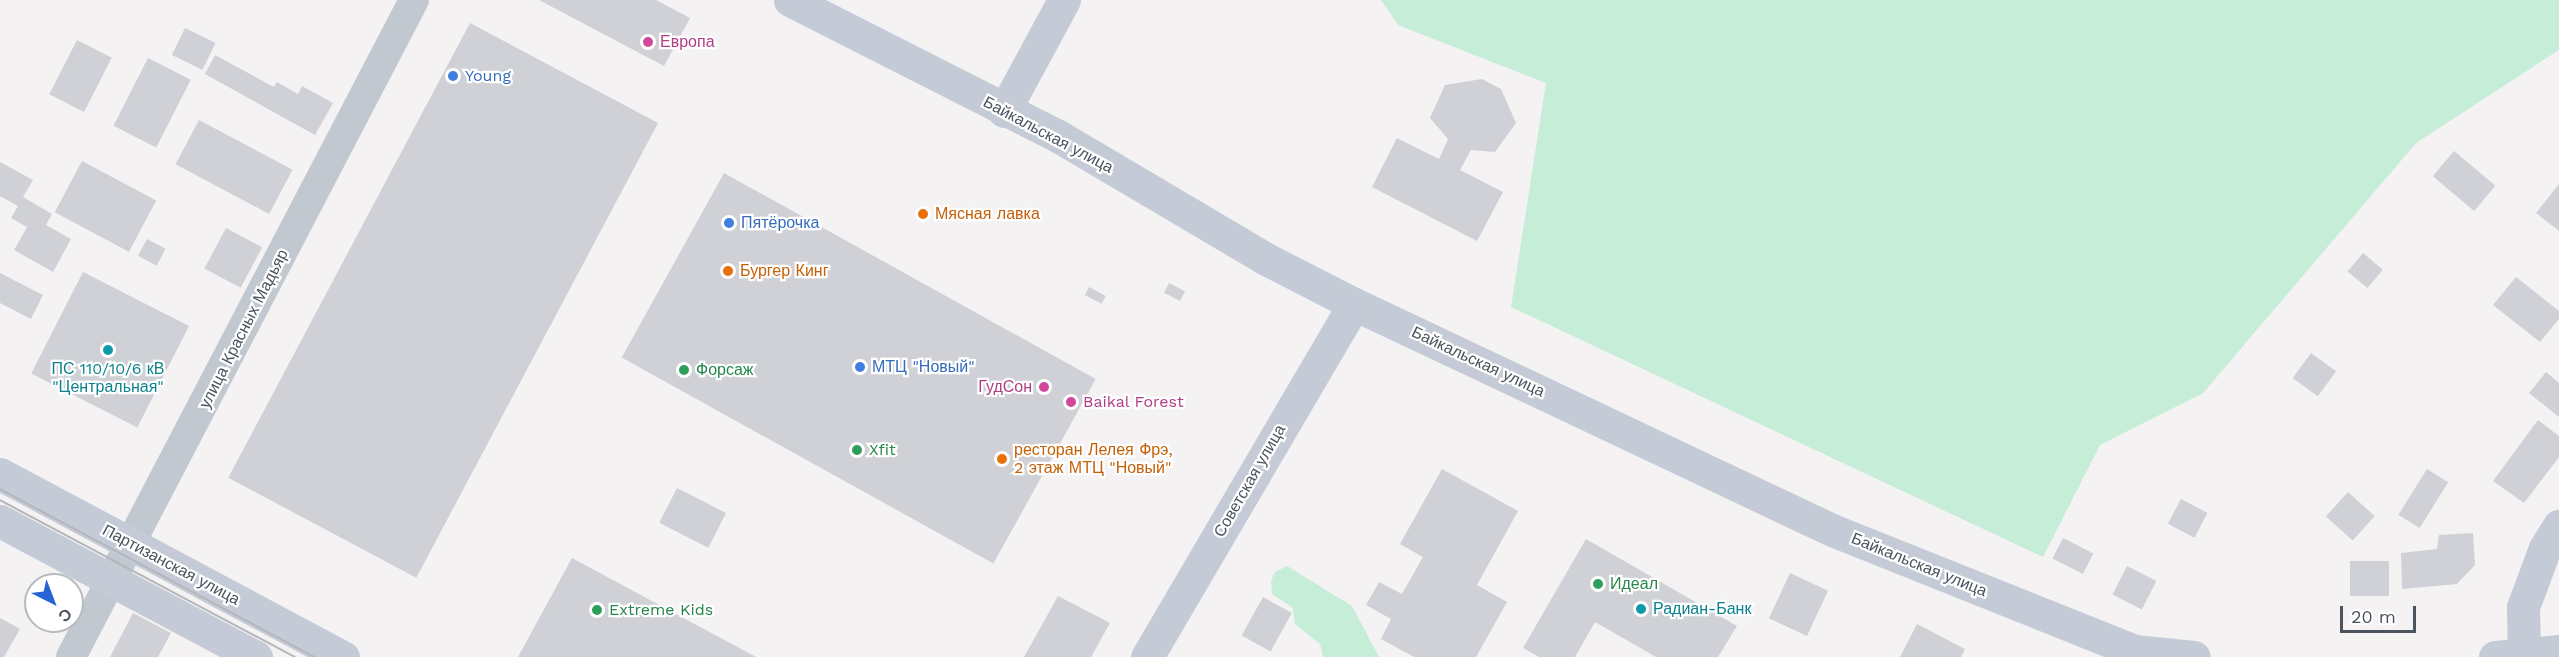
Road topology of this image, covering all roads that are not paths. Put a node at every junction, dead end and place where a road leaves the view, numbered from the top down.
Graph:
1 (414, 0) edge
2 (790, 0) edge
3 (1064, 0) edge
4 (1004, 111) junction
5 (1354, 304) junction
6 (0, 474) edge
7 (0, 521) edge
8 (2559, 526) edge
9 (132, 544) junction
10 (113, 581) junction
11 (2559, 651) edge
12 (2514, 656) edge
13 (71, 657) edge
14 (256, 657) edge
15 (343, 657) edge
16 (1147, 657) edge
17 (2194, 657) edge

1 - 9 street, улица Красных Мадьяр
2 - 4 street, Байкальская улица
3 - 4 street
4 - 5 street, Байкальская улица
5 - 16 street, Советская улица
5 - 17 street, Байкальская улица
6 - 9 street, Партизанская улица
7 - 10 street
8 - 12 street
9 - 10 street, улица Красных Мадьяр
9 - 15 street, Партизанская улица
10 - 13 street, улица Красных Мадьяр
10 - 14 street
11 - 12 street

